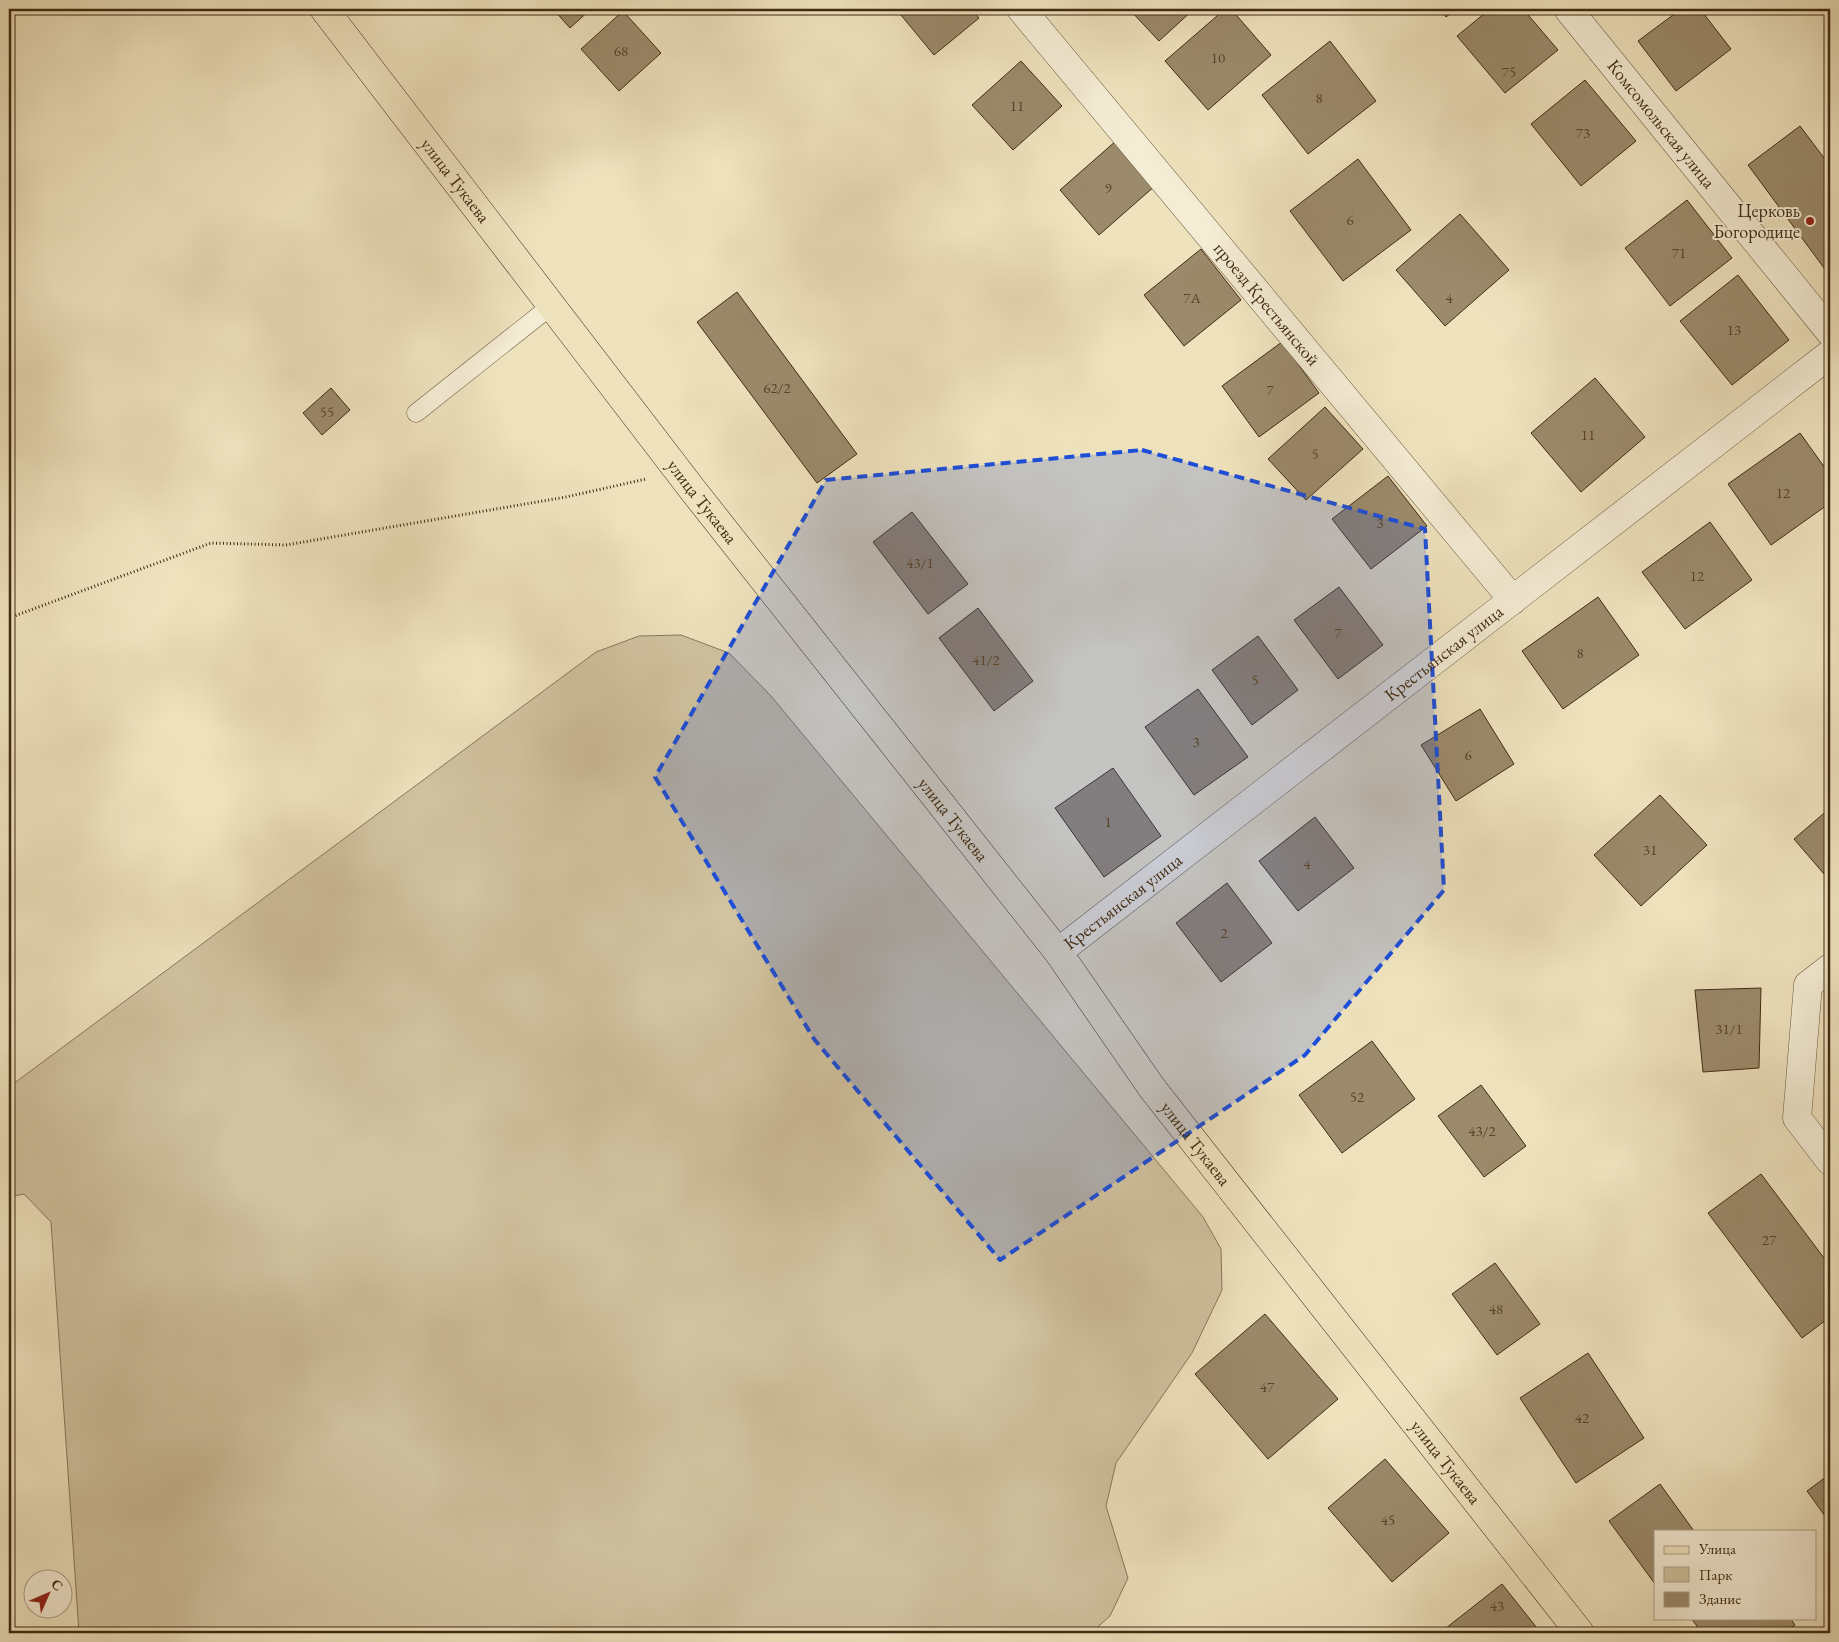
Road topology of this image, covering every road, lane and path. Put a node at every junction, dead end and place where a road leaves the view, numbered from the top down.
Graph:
1 (324, 9) edge
2 (1021, 9) edge
3 (1568, 9) edge
4 (552, 306) junction
5 (1830, 332) edge
6 (1830, 354) edge
7 (416, 413) dead end
8 (678, 472) junction
9 (1513, 600) junction
10 (9, 618) edge
11 (1058, 952) junction
12 (1830, 968) edge
13 (1830, 1161) edge
14 (1580, 1633) edge

1 - 4 main road, улица Тукаева
2 - 9 street, проезд Крестьянской
3 - 5 street, Комсомольская улица
4 - 7 lane
4 - 8 main road, улица Тукаева
6 - 9 street, Крестьянская улица
8 - 10 path
8 - 11 main road, улица Тукаева
9 - 11 street, Крестьянская улица
11 - 14 main road, улица Тукаева
12 - 13 street

